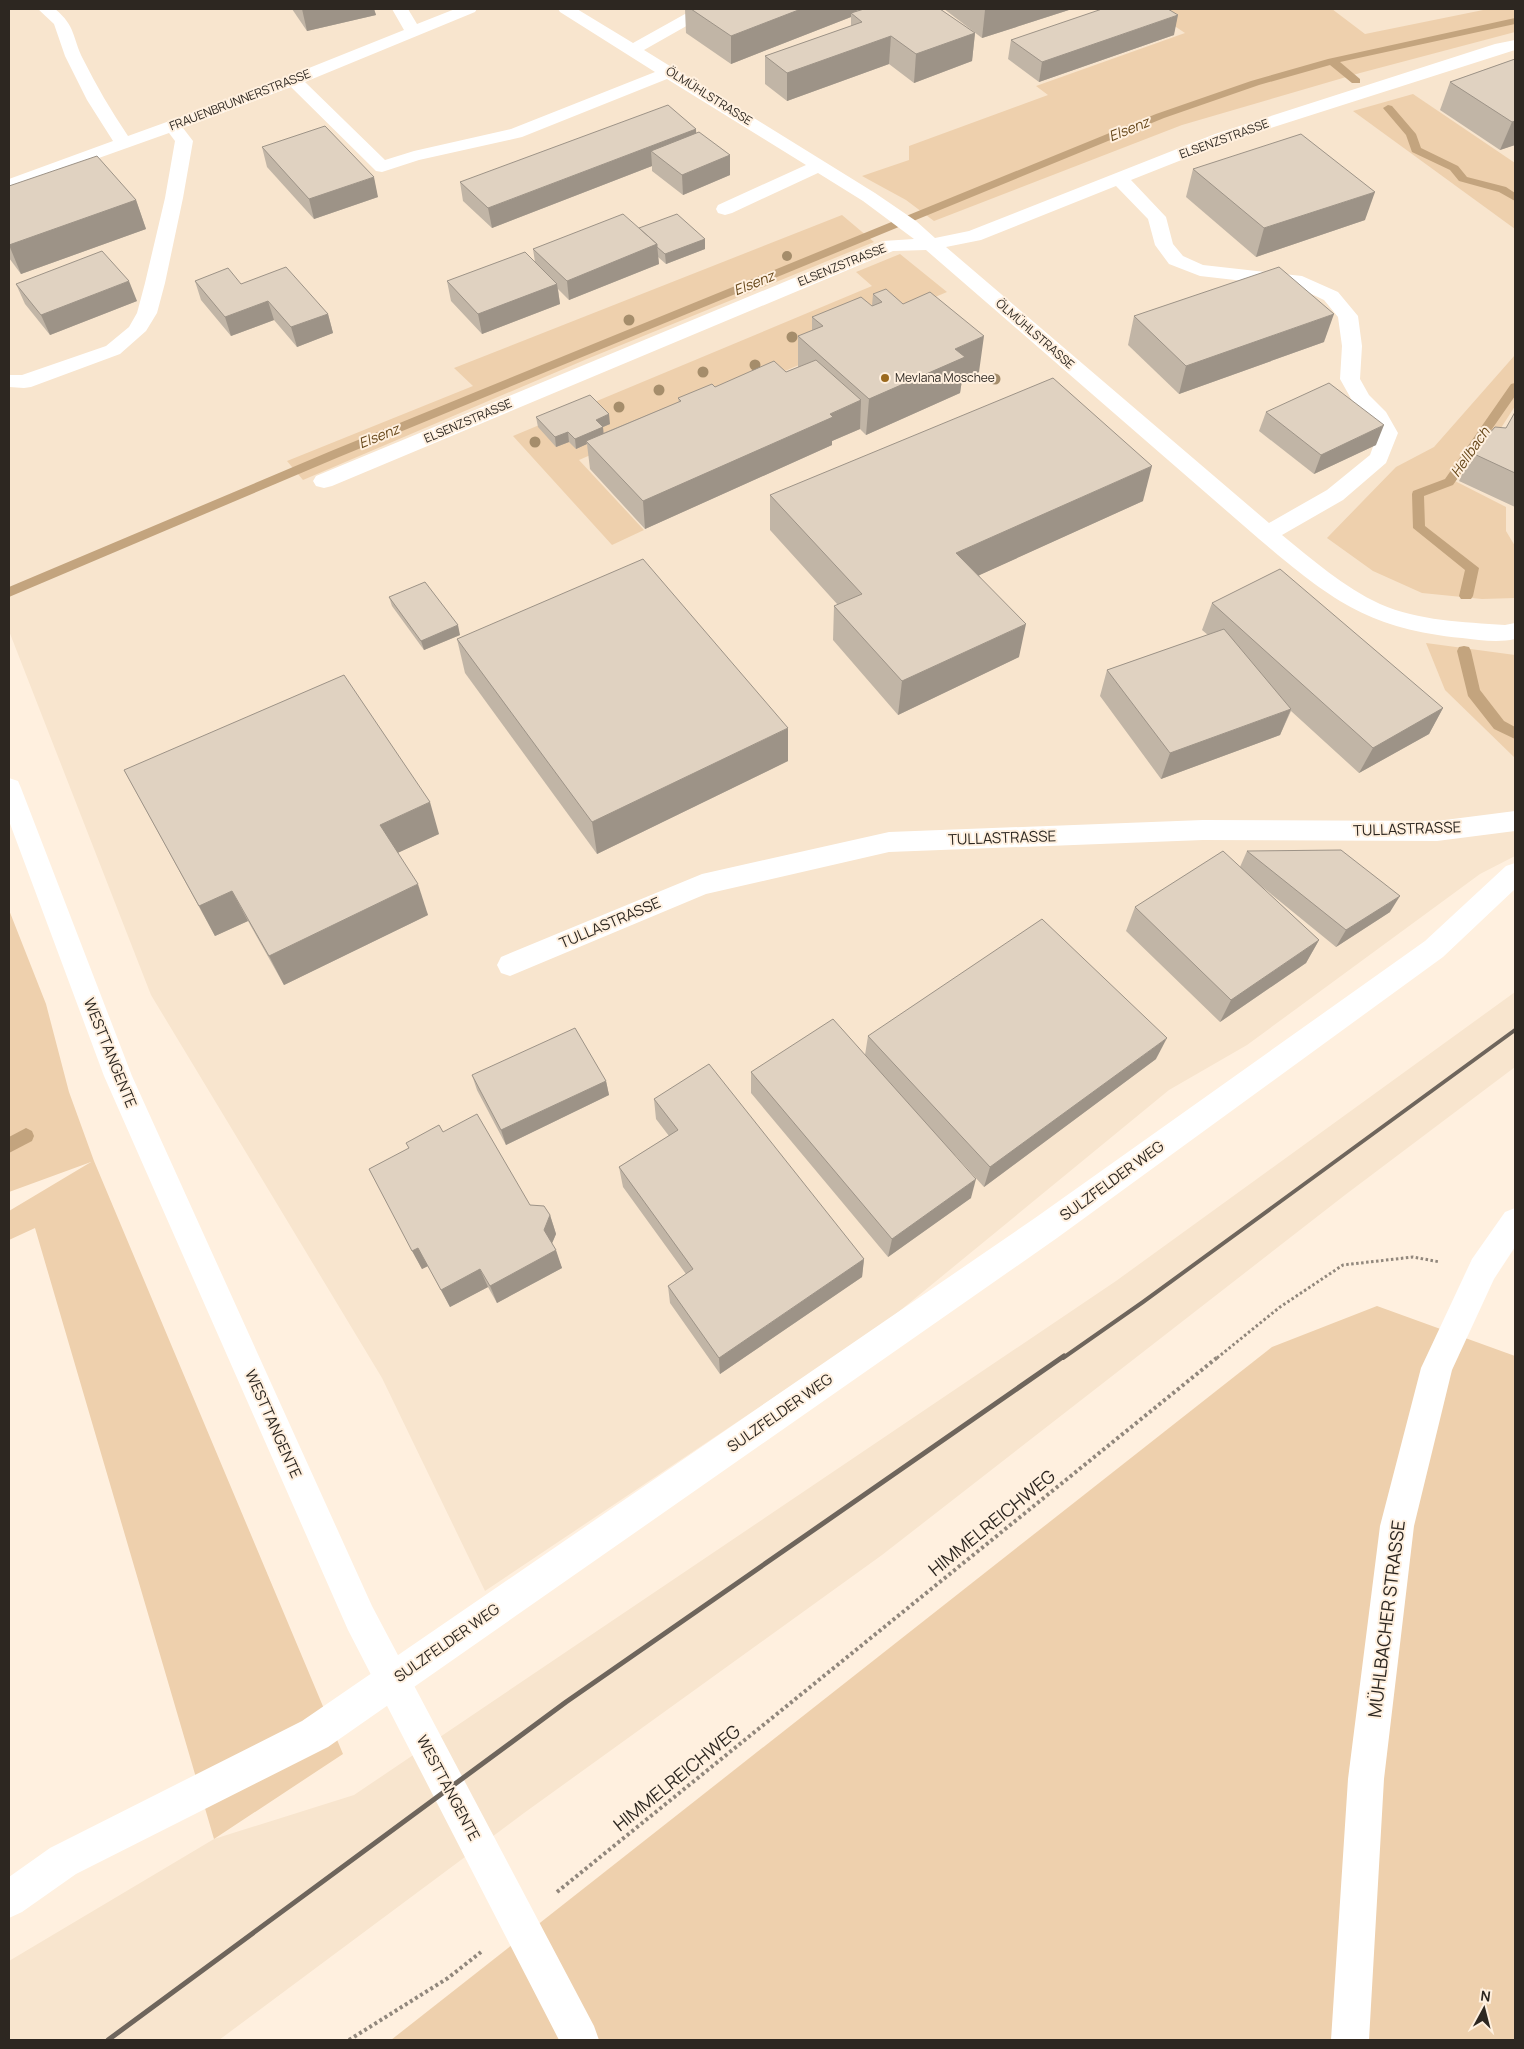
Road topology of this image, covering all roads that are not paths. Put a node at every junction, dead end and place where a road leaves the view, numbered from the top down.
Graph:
1 (46, 9) edge
2 (400, 9) edge
3 (469, 9) edge
4 (566, 9) edge
5 (691, 17) dead end
6 (414, 32) junction
7 (1515, 45) edge
8 (633, 50) junction
9 (670, 72) junction
10 (293, 80) junction
11 (172, 126) junction
12 (123, 143) junction
13 (819, 166) junction
14 (1119, 178) junction
15 (9, 185) edge
16 (725, 209) dead end
17 (931, 244) junction
18 (9, 381) edge
19 (324, 481) dead end
20 (1266, 534) junction
21 (1510, 632) edge
22 (9, 788) edge
23 (1515, 821) edge
24 (1515, 873) edge
25 (510, 965) dead end
26 (1515, 1222) edge
27 (9, 1899) edge
28 (580, 2040) edge
29 (1350, 2040) edge

1 - 12 street
2 - 6 street
3 - 6 street, FRAUENBRUNNERSTRASSE
4 - 8 street, ÖLMÜHLSTRASSE
5 - 8 street
6 - 10 street, FRAUENBRUNNERSTRASSE
7 - 14 street, ELSENZSTRASSE
8 - 9 street, ÖLMÜHLSTRASSE
9 - 10 street
9 - 13 street, ÖLMÜHLSTRASSE
10 - 11 street, FRAUENBRUNNERSTRASSE
11 - 12 street, FRAUENBRUNNERSTRASSE
11 - 18 street
12 - 15 street, FRAUENBRUNNERSTRASSE
13 - 16 street
13 - 17 street, ÖLMÜHLSTRASSE
14 - 17 street, ELSENZSTRASSE
14 - 20 street
17 - 19 street, ELSENZSTRASSE
17 - 20 street, ÖLMÜHLSTRASSE
20 - 21 street, ÖLMÜHLSTRASSE
22 - 28 street, WESTTANGENTE
23 - 25 street, TULLASTRASSE
24 - 27 street, SULZFELDER WEG
26 - 29 street, MÜHLBACHER STRASSE

